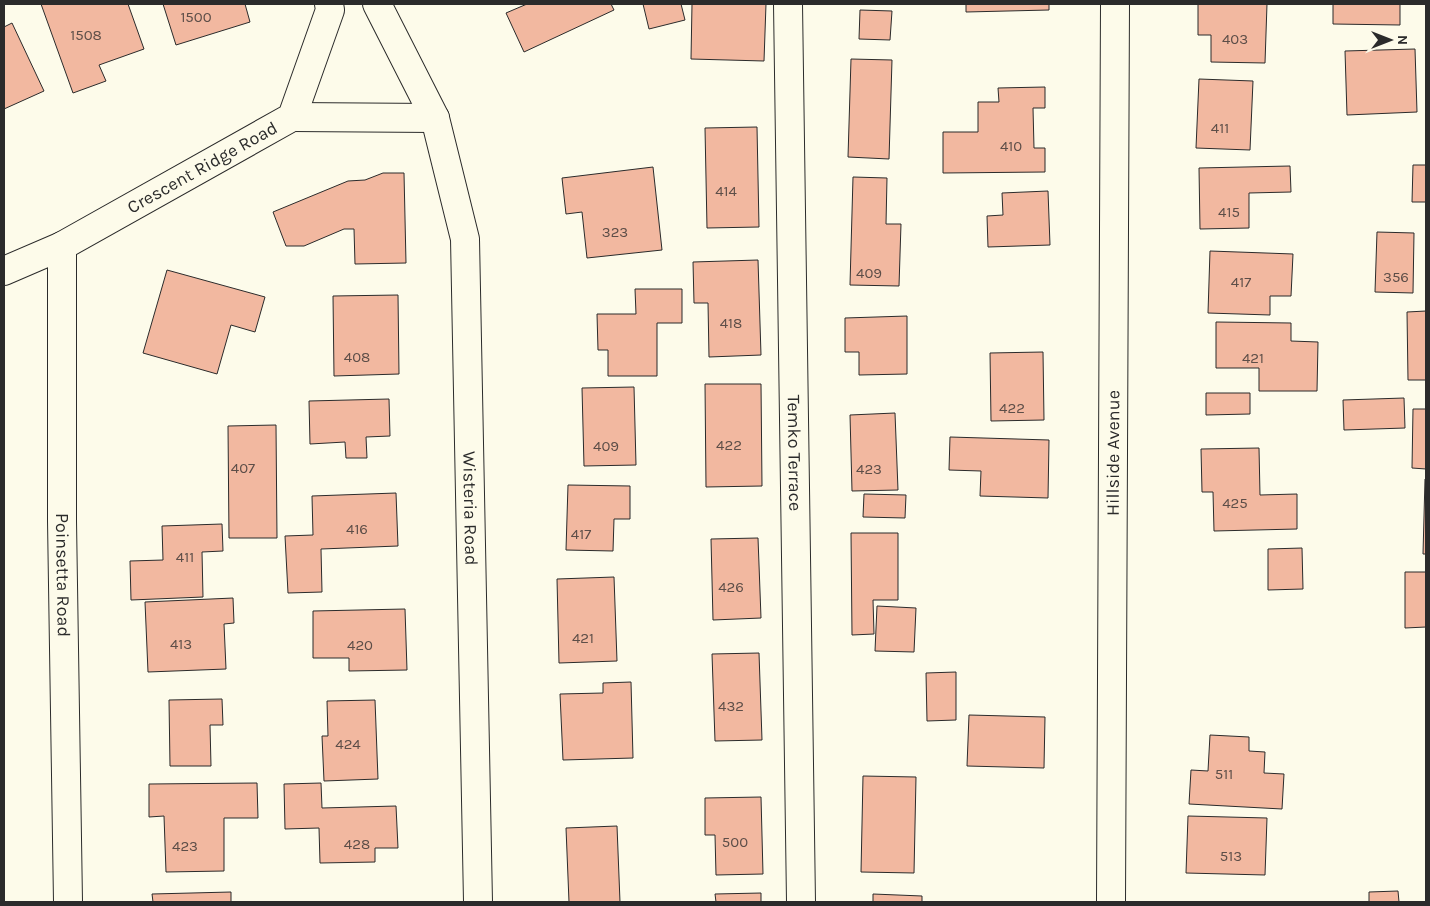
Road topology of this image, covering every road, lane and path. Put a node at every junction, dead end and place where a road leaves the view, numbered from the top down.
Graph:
1 (329, 4) edge
2 (377, 4) edge
3 (788, 4) edge
4 (1115, 4) edge
5 (292, 117) junction
6 (435, 118) junction
7 (62, 246) junction
8 (4, 271) edge
9 (68, 902) edge
10 (478, 902) edge
11 (801, 902) edge
12 (1111, 902) edge

1 - 5 street, Crescent Ridge Road
2 - 6 street, Wisteria Road
3 - 11 street, Temko Terrace
4 - 12 street, Hillside Avenue
5 - 6 street
5 - 7 street, Crescent Ridge Road
6 - 10 street, Wisteria Road
7 - 8 street, Crescent Ridge Road
7 - 9 street, Poinsetta Road

